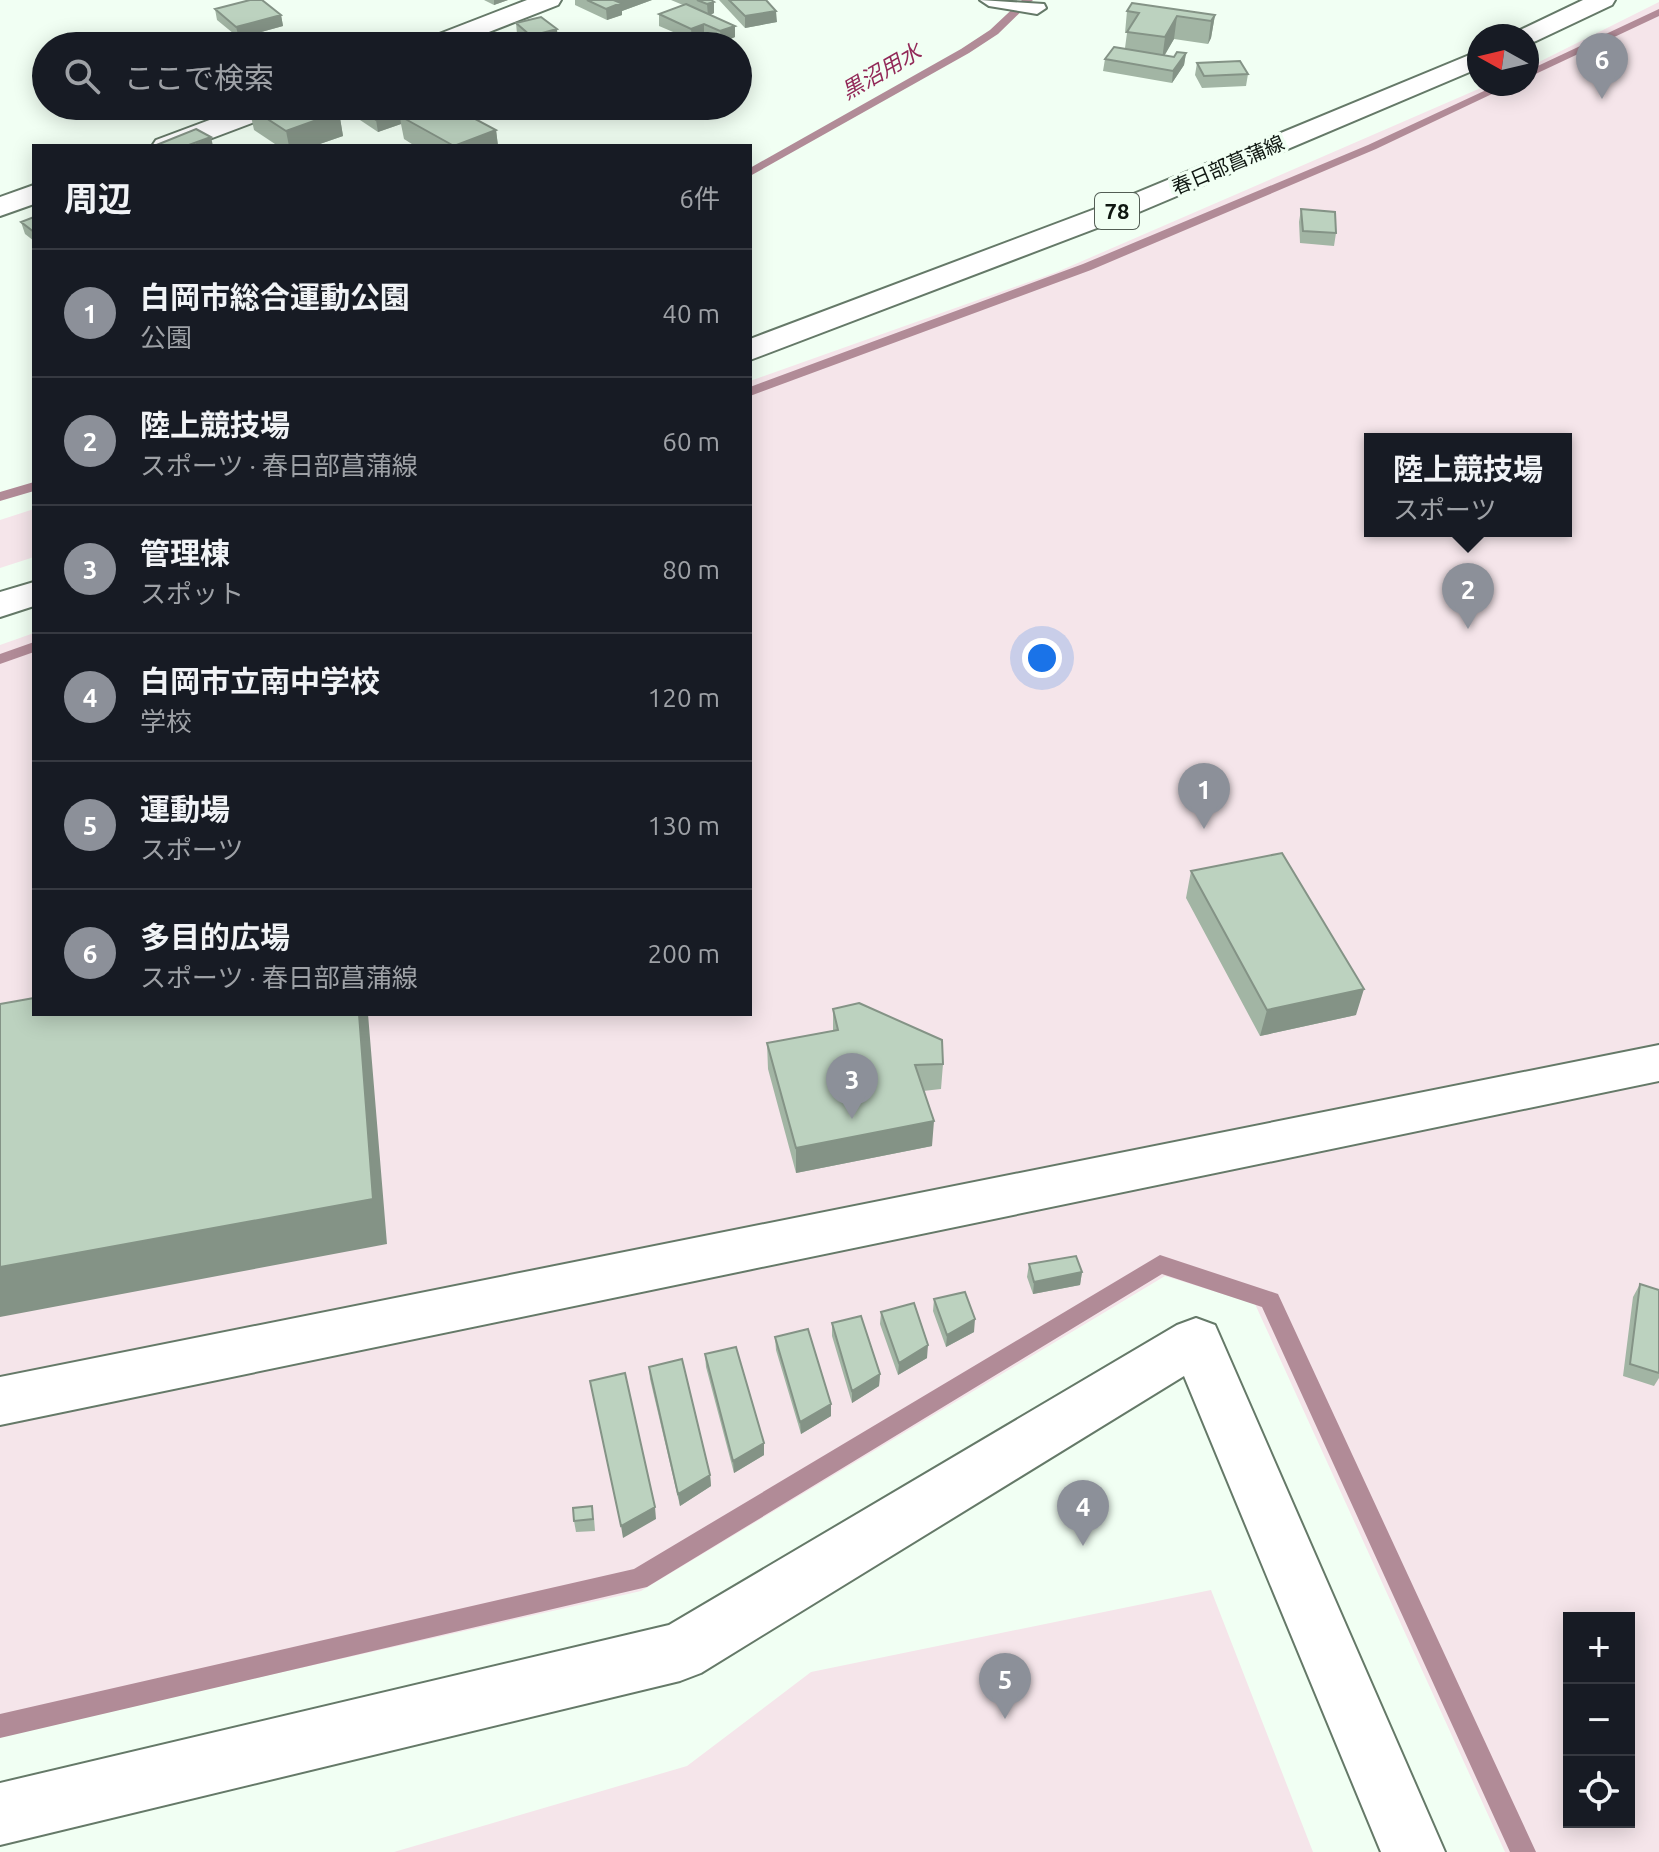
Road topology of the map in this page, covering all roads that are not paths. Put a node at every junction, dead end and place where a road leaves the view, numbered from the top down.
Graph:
1 (549, 0) edge
2 (989, 0) edge
3 (1603, 0) edge
4 (1033, 7) dead end
5 (1539, 30) edge
6 (466, 32) edge
7 (1467, 64) edge
8 (235, 120) edge
9 (171, 144) edge
10 (32, 195) edge
11 (0, 207) edge
12 (752, 349) edge
13 (32, 594) edge
14 (0, 605) edge
15 (1659, 1063) edge
16 (0, 1401) edge
17 (0, 1814) edge
18 (1413, 1852) edge

1 - 6 street
2 - 4 lane
3 - 5 street
7 - 12 street, 春日部菖蒲線 / 78
8 - 9 street
10 - 11 street
13 - 14 street
15 - 16 street
17 - 18 street

